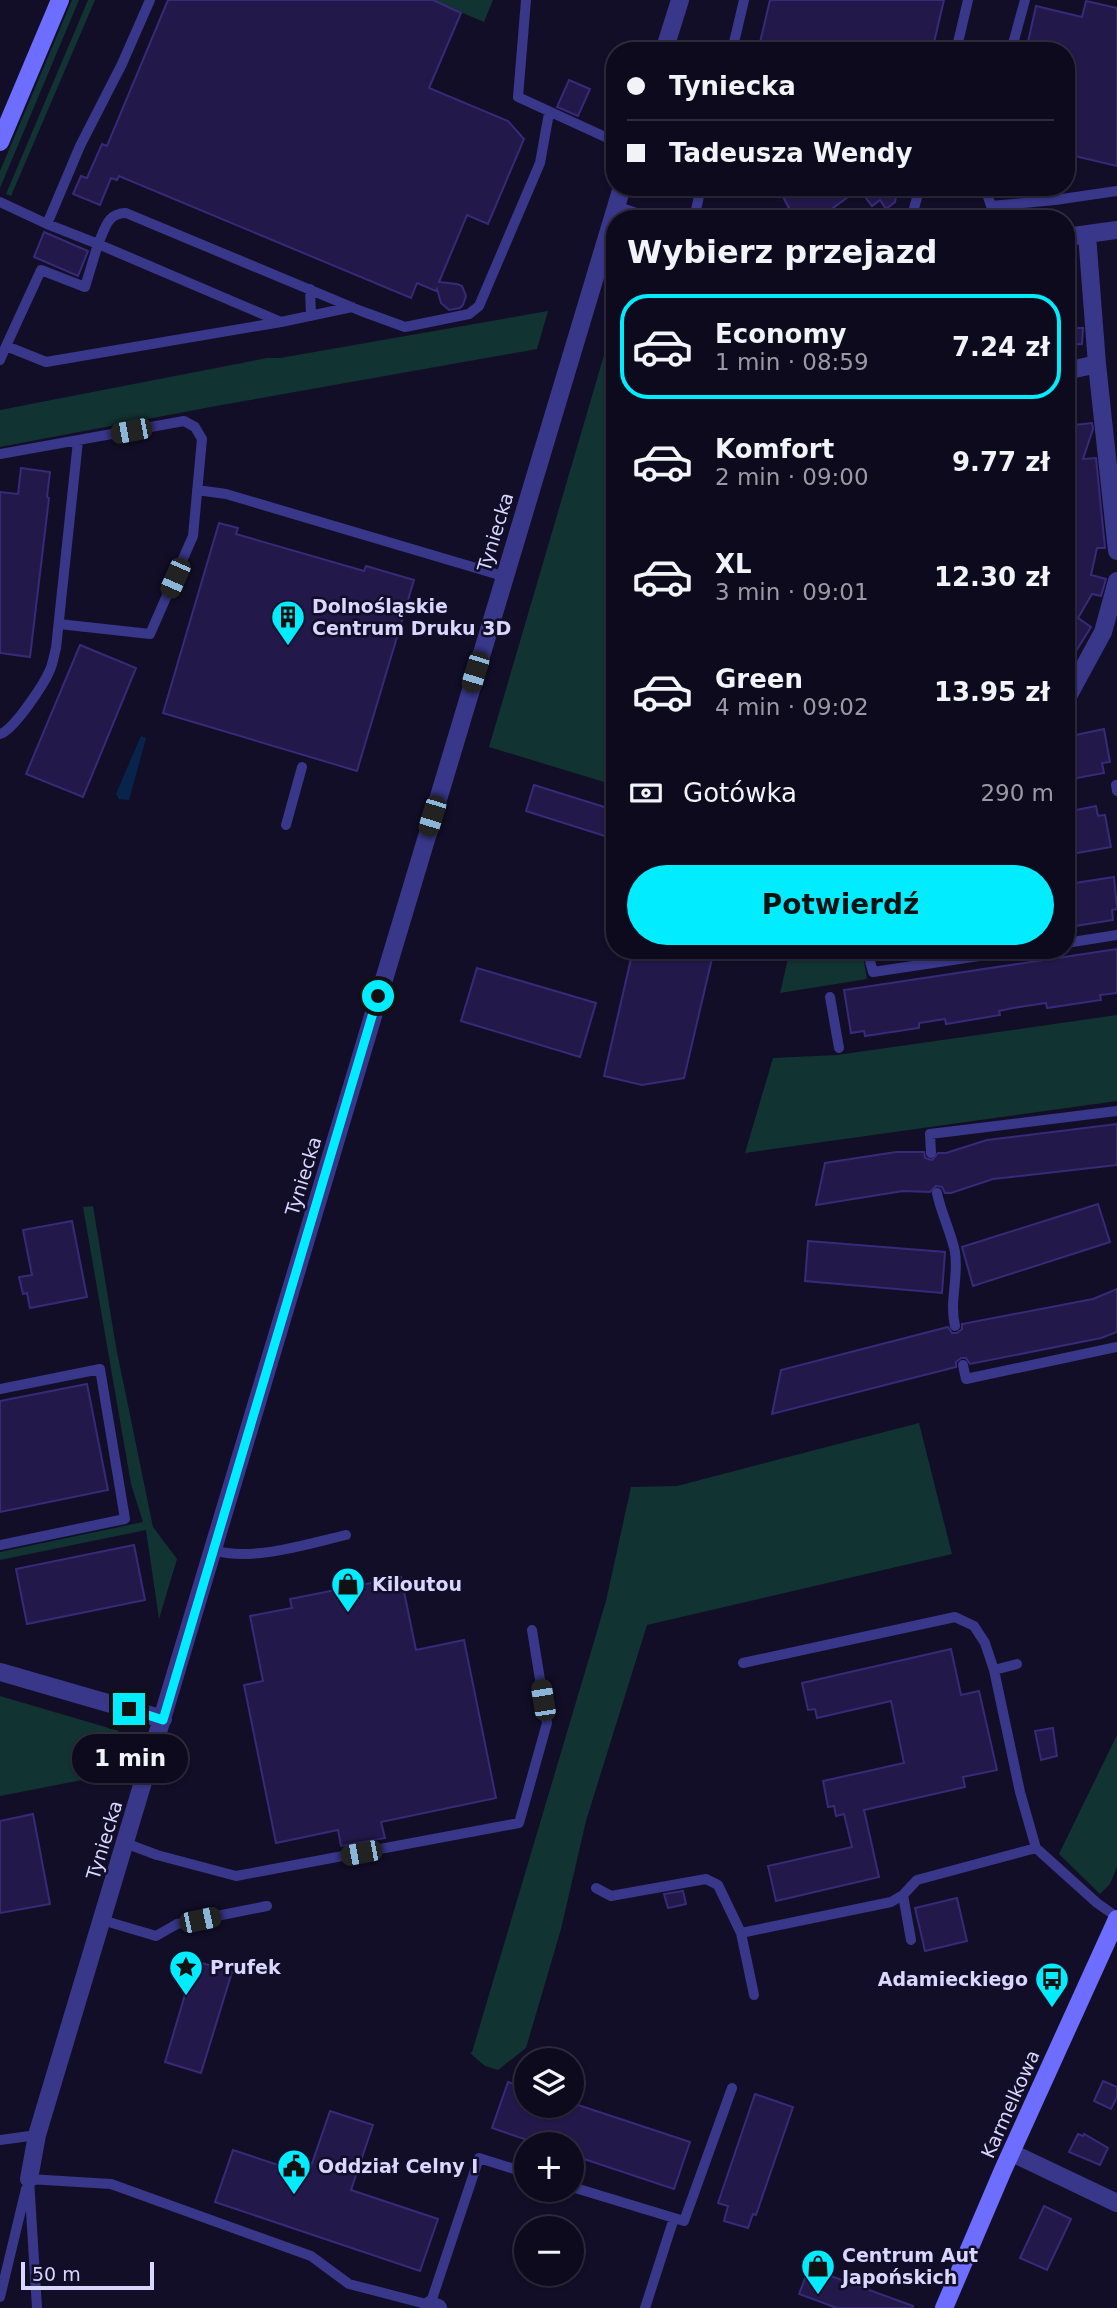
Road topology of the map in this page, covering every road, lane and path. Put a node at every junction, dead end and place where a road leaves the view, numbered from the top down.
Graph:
1 (60, 0) edge
2 (150, 0) edge
3 (526, 0) edge
4 (680, 0) edge
5 (744, 0) edge
6 (968, 0) edge
7 (1025, 0) edge
8 (667, 42) edge
9 (734, 42) edge
10 (958, 42) edge
11 (1013, 42) edge
12 (549, 113) junction
13 (606, 138) edge
14 (0, 142) edge
15 (1117, 191) edge
16 (619, 196) edge
17 (987, 196) edge
18 (1075, 196) edge
19 (1075, 196) edge
20 (0, 202) edge
21 (616, 206) junction
22 (615, 210) edge
23 (628, 210) edge
24 (47, 224) junction
25 (1117, 230) edge
26 (1087, 235) junction
27 (1075, 236) edge
28 (606, 239) edge
29 (99, 244) junction
30 (310, 289) junction
31 (352, 307) junction
32 (311, 316) junction
33 (281, 322) junction
34 (6, 346) junction
35 (0, 360) edge
36 (1097, 364) junction
37 (1075, 369) edge
38 (78, 441) junction
39 (0, 454) edge
40 (197, 490) junction
41 (1117, 551) edge
42 (503, 576) junction
43 (1117, 581) edge
44 (59, 624) junction
45 (1075, 683) edge
46 (0, 734) edge
47 (302, 767) dead end
48 (286, 825) dead end
49 (1117, 935) edge
50 (1075, 942) edge
51 (869, 959) edge
52 (960, 959) edge
53 (830, 997) dead end
54 (839, 1048) dead end
55 (1117, 1111) edge
56 (931, 1153) dead end
57 (937, 1193) dead end
58 (955, 1326) dead end
59 (1117, 1347) edge
60 (963, 1365) dead end
61 (0, 1389) edge
62 (346, 1535) dead end
63 (0, 1545) edge
64 (213, 1550) junction
65 (532, 1630) dead end
66 (743, 1663) dead end
67 (1017, 1664) dead end
68 (994, 1670) junction
69 (0, 1672) edge
70 (163, 1720) junction
71 (125, 1843) junction
72 (1036, 1848) junction
73 (596, 1888) dead end
74 (903, 1895) junction
75 (267, 1906) dead end
76 (1117, 1918) edge
77 (102, 1920) junction
78 (741, 1933) junction
79 (911, 1940) dead end
80 (754, 1995) dead end
81 (732, 2088) dead end
82 (37, 2135) junction
83 (0, 2140) edge
84 (1012, 2153) junction
85 (514, 2169) edge
86 (29, 2179) junction
87 (584, 2191) edge
88 (1117, 2203) edge
89 (674, 2218) junction
90 (0, 2297) edge
91 (433, 2307) edge
92 (37, 2308) edge
93 (645, 2308) edge
94 (944, 2308) edge

1 - 14 street
2 - 24 lane
3 - 12 lane
4 - 8 street
5 - 9 lane
6 - 10 lane
7 - 11 lane
12 - 13 lane
12 - 31 lane
15 - 19 lane
16 - 21 street, Tyniecka
17 - 18 lane
20 - 24 lane
21 - 22 street, Tyniecka
21 - 23 lane
24 - 29 lane
25 - 26 street
26 - 27 street
26 - 36 street
28 - 42 street, Tyniecka
29 - 30 lane
29 - 33 lane
29 - 34 lane
30 - 31 lane
30 - 32 lane
31 - 32 lane
32 - 33 lane
33 - 34 lane
34 - 35 lane
36 - 37 street
36 - 41 street
38 - 39 lane
38 - 40 lane
38 - 44 lane
40 - 42 lane
40 - 44 lane
42 - 64 street, Tyniecka
43 - 45 street
44 - 46 lane
47 - 48 lane
49 - 50 lane
51 - 52 lane
53 - 54 lane
55 - 56 lane
57 - 58 lane
59 - 60 lane
61 - 63 lane
62 - 64 lane
64 - 70 street, Tyniecka
65 - 71 lane
66 - 68 lane
67 - 68 lane
68 - 72 lane
69 - 70 street
70 - 71 street, Tyniecka
71 - 77 street, Tyniecka
72 - 74 lane
72 - 76 lane
73 - 78 lane
74 - 78 lane
74 - 79 lane
75 - 77 lane
76 - 84 street, Karmelkowa
77 - 82 street, Tyniecka
78 - 80 lane
81 - 89 lane
82 - 83 lane
82 - 86 street, Tyniecka
84 - 88 street
84 - 94 street, Karmelkowa
85 - 91 lane
86 - 90 lane
86 - 91 lane
86 - 92 lane
87 - 89 lane
89 - 93 lane

